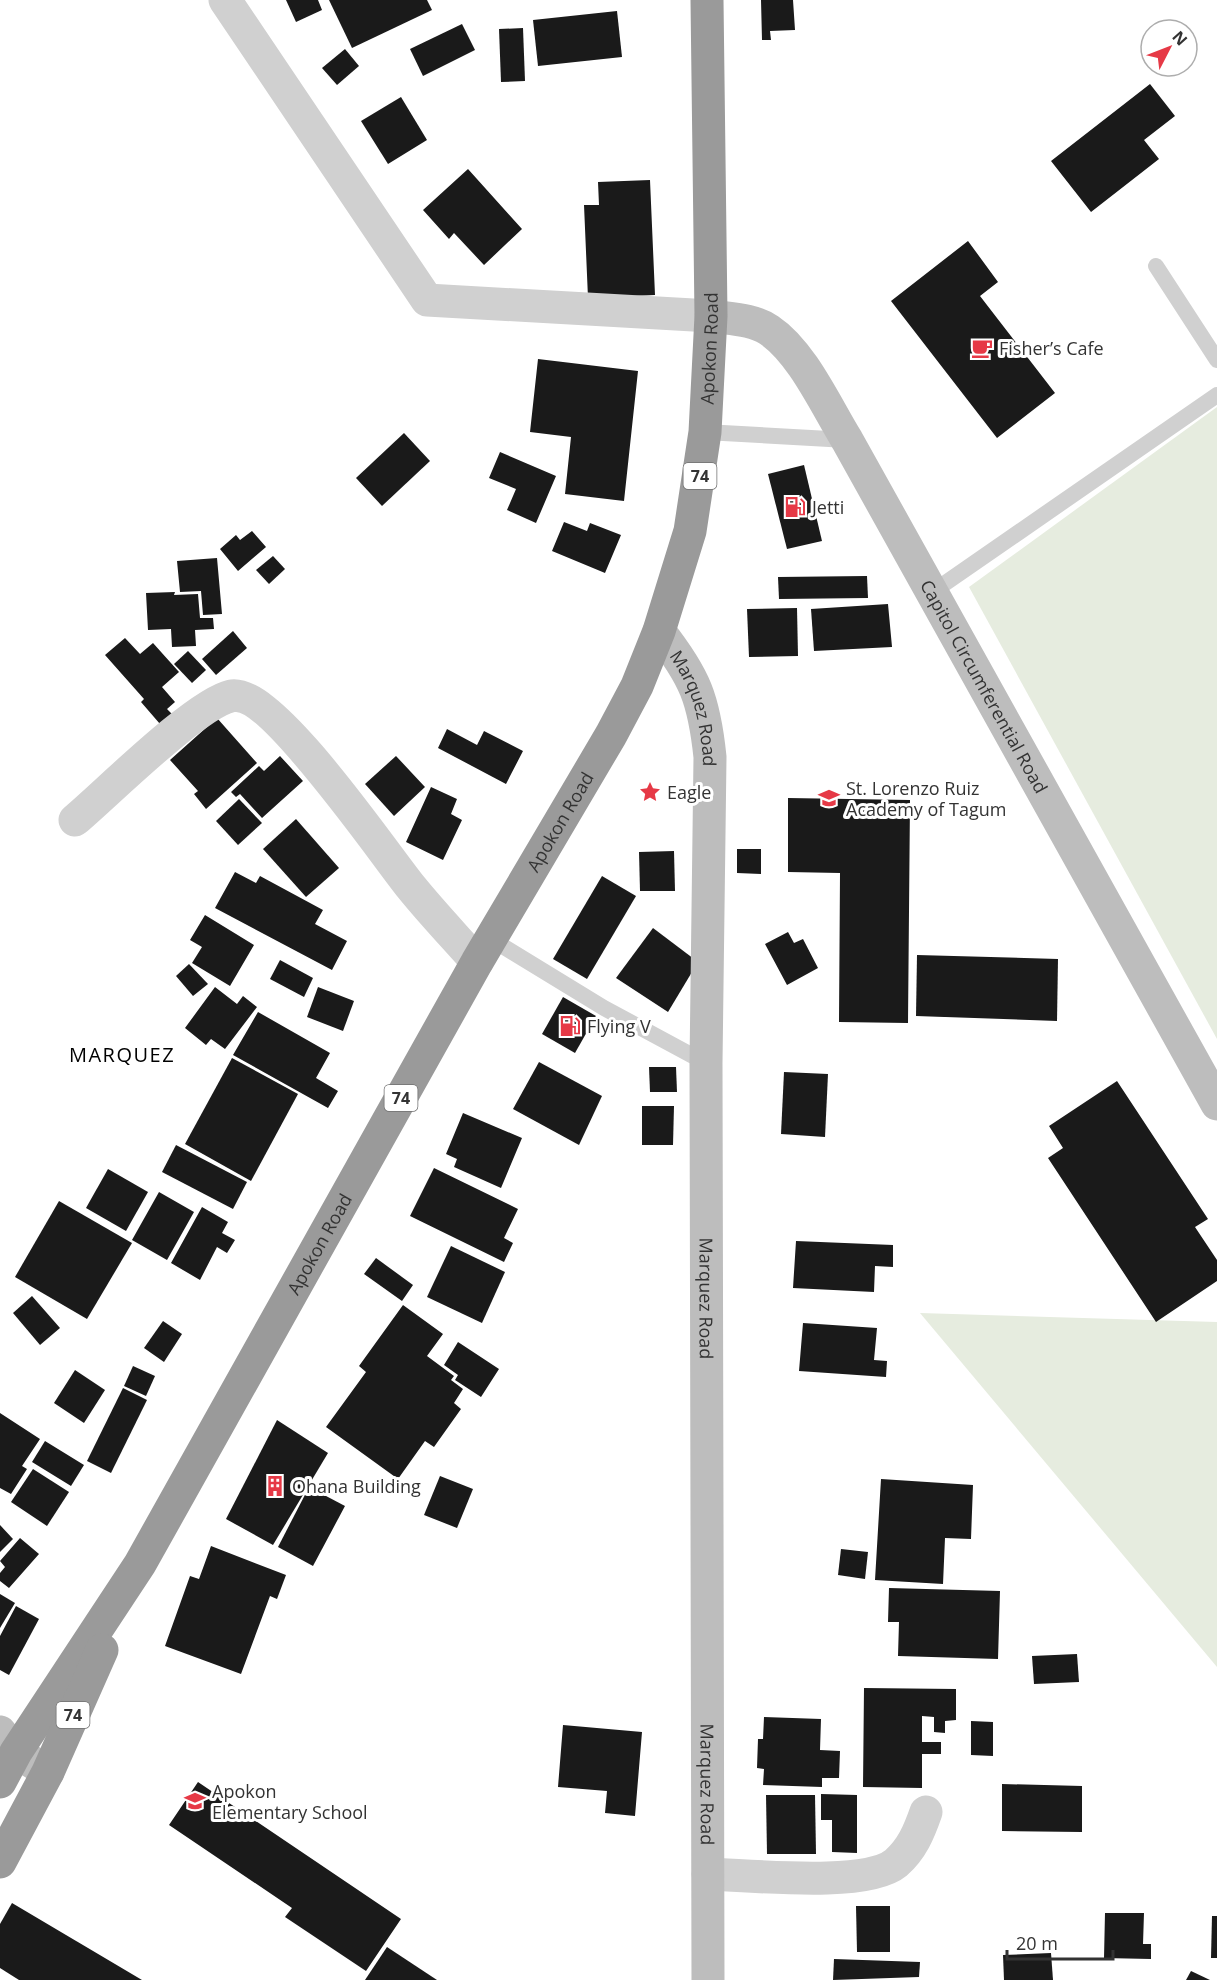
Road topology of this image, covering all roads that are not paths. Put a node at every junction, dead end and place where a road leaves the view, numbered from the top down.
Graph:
1 (225, 0) edge
2 (707, 0) edge
3 (1156, 266) dead end
4 (711, 316) junction
5 (1217, 360) edge
6 (1217, 395) edge
7 (705, 432) junction
8 (847, 440) junction
9 (931, 593) junction
10 (659, 631) junction
11 (75, 820) dead end
12 (484, 951) junction
13 (706, 1063) junction
14 (1217, 1104) edge
15 (140, 1564) junction
16 (8, 1742) edge
17 (48, 1772) junction
18 (0, 1782) edge
19 (926, 1812) dead end
20 (0, 1862) edge
21 (708, 1874) junction
22 (708, 1980) edge

1 - 4 street
2 - 4 highway, Apokon Road / 74
3 - 5 lane
4 - 7 highway, Apokon Road / 74
4 - 8 main road, Capitol Circumferential Road
6 - 9 lane
7 - 8 lane
7 - 10 highway, Apokon Road / 74
8 - 9 main road, Capitol Circumferential Road
9 - 14 main road, Capitol Circumferential Road
10 - 12 highway, Apokon Road / 74
10 - 13 main road, Marquez Road
11 - 12 street
12 - 13 lane
12 - 15 highway, Apokon Road / 74
13 - 21 main road, Marquez Road
15 - 16 highway, Apokon Road / 74
15 - 17 highway, Apokon Road / 74
16 - 17 main road
16 - 18 highway, Apokon Road / 74
17 - 20 highway, Apokon Road / 74
19 - 21 street
21 - 22 main road, Marquez Road

